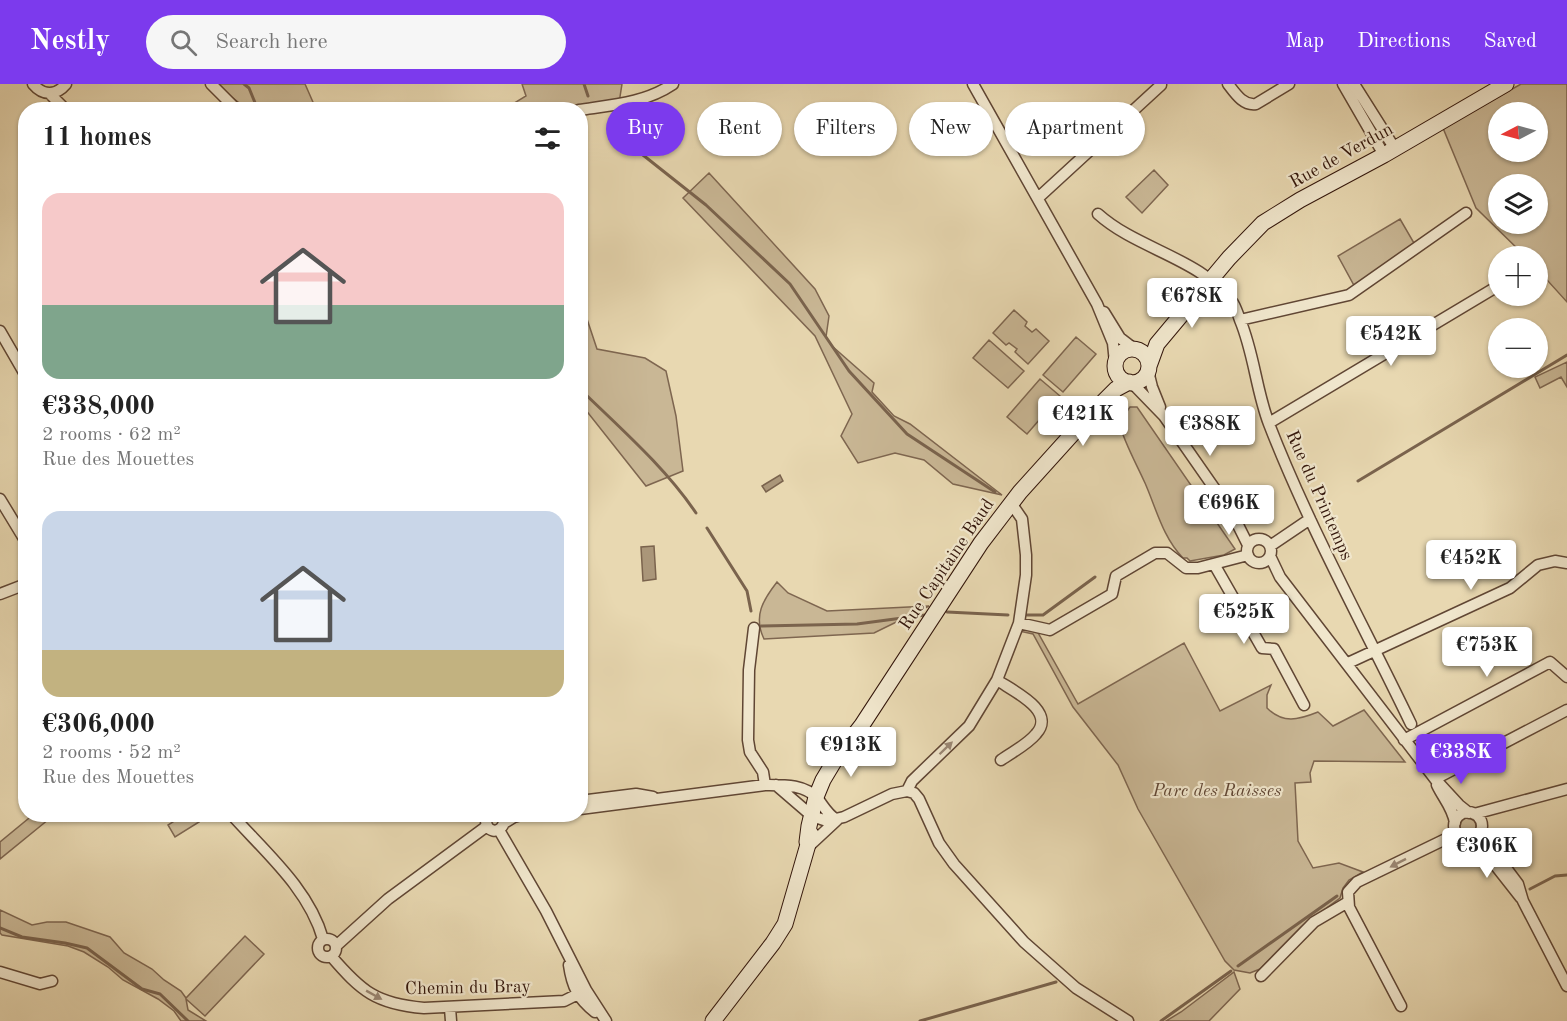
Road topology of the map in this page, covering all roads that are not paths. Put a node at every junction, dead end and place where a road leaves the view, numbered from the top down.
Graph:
1 (33, 84) edge
2 (211, 84) edge
3 (672, 84) edge
4 (973, 84) edge
5 (980, 84) edge
6 (1228, 84) edge
7 (1289, 84) edge
8 (1343, 84) edge
9 (1354, 84) edge
10 (1506, 84) edge
11 (1161, 85) edge
12 (64, 86) edge
13 (50, 94) junction
14 (980, 97) junction
15 (59, 102) edge
16 (65, 102) edge
17 (229, 102) edge
18 (588, 109) edge
19 (1389, 152) junction
20 (1038, 198) junction
21 (1466, 213) dead end
22 (1098, 214) dead end
23 (1210, 280) junction
24 (1488, 292) edge
25 (1097, 304) junction
26 (1240, 320) junction
27 (0, 331) edge
28 (1136, 349) junction
29 (18, 362) edge
30 (1115, 365) junction
31 (1149, 369) junction
32 (1131, 382) junction
33 (1164, 416) junction
34 (1085, 420) junction
35 (1269, 423) junction
36 (0, 499) edge
37 (1011, 503) junction
38 (1310, 519) junction
39 (18, 529) edge
40 (1251, 546) junction
41 (1270, 551) junction
42 (1259, 563) junction
43 (1567, 563) edge
44 (1214, 564) junction
45 (1280, 577) junction
46 (18, 587) edge
47 (0, 594) edge
48 (1018, 626) junction
49 (754, 628) dead end
50 (1376, 651) junction
51 (1348, 663) junction
52 (1567, 677) edge
53 (997, 680) junction
54 (1304, 705) dead end
55 (1567, 710) edge
56 (1411, 724) dead end
57 (1404, 740) junction
58 (1001, 760) dead end
59 (1435, 779) junction
60 (770, 785) junction
61 (1567, 789) edge
62 (907, 791) junction
63 (665, 798) junction
64 (588, 800) edge
65 (588, 807) edge
66 (1503, 807) junction
67 (816, 808) junction
68 (1472, 813) junction
69 (837, 819) junction
70 (238, 822) edge
71 (486, 822) edge
72 (501, 823) edge
73 (487, 826) junction
74 (1481, 830) junction
75 (1458, 832) junction
76 (806, 847) junction
77 (1523, 901) junction
78 (1348, 902) junction
79 (323, 939) junction
80 (333, 951) junction
81 (0, 972) edge
82 (1261, 976) dead end
83 (52, 981) dead end
84 (1567, 986) edge
85 (581, 992) junction
86 (1401, 1006) dead end
87 (450, 1008) junction
88 (1121, 1019) edge
89 (605, 1020) edge
90 (451, 1021) edge
91 (713, 1021) edge

1 - 13 street
2 - 17 street
3 - 18 street
4 - 14 street
5 - 14 street
6 - 7 street
8 - 19 street
9 - 19 street
10 - 19 main road, Rue de Verdun
11 - 20 street
12 - 13 street
12 - 16 street
13 - 15 street
14 - 20 street
19 - 23 main road, Rue de Verdun
20 - 25 street
21 - 26 street
22 - 23 street, Rue du Printemps
23 - 26 street, Rue du Printemps
23 - 28 main road, Rue de Verdun
23 - 31 main road, Rue de Verdun
24 - 35 street
25 - 28 street
25 - 30 street
26 - 35 street, Rue du Printemps
27 - 29 street
28 - 30 main road
28 - 31 main road
30 - 32 main road
30 - 34 main road, Rue Capitaine Baud
31 - 32 main road
31 - 33 street
32 - 33 street
32 - 34 main road, Rue Capitaine Baud
33 - 40 street
34 - 37 main road, Rue Capitaine Baud
35 - 38 street, Rue du Printemps
36 - 39 street
37 - 48 street
37 - 67 main road, Rue Capitaine Baud
38 - 41 street
38 - 50 street, Rue du Printemps
40 - 41 street
40 - 42 street
40 - 44 street
41 - 42 street
41 - 45 street
42 - 45 street
43 - 50 street
44 - 48 street
44 - 54 street
45 - 51 street
46 - 47 street
48 - 53 street
49 - 60 street
50 - 51 street
50 - 56 street, Rue du Printemps
51 - 57 street
52 - 57 street
53 - 58 street
62 -> 53 street
55 - 59 street
57 - 59 street
59 - 68 street
59 - 75 street
60 - 63 street
60 - 67 street
60 - 67 street
61 - 66 street
62 - 69 street
62 - 88 street
63 - 64 street
63 - 65 street
66 - 68 street
66 - 74 street
67 - 69 street
67 - 69 street
67 - 76 main road, Rue Capitaine Baud
68 - 74 street
68 - 75 street
69 - 76 street
70 - 79 street
71 - 73 street
72 - 73 street
72 - 85 street
73 - 80 street
74 - 75 street
74 - 77 street
75 - 77 street
75 -> 78 street
76 - 91 main road, Rue Capitaine Baud
77 - 84 street
78 - 82 street
78 - 86 street
79 - 80 street
79 - 80 street
80 -> 87 street, Chemin du Bray
81 - 83 street
85 - 87 street, Chemin du Bray
85 - 89 street
87 - 90 street

